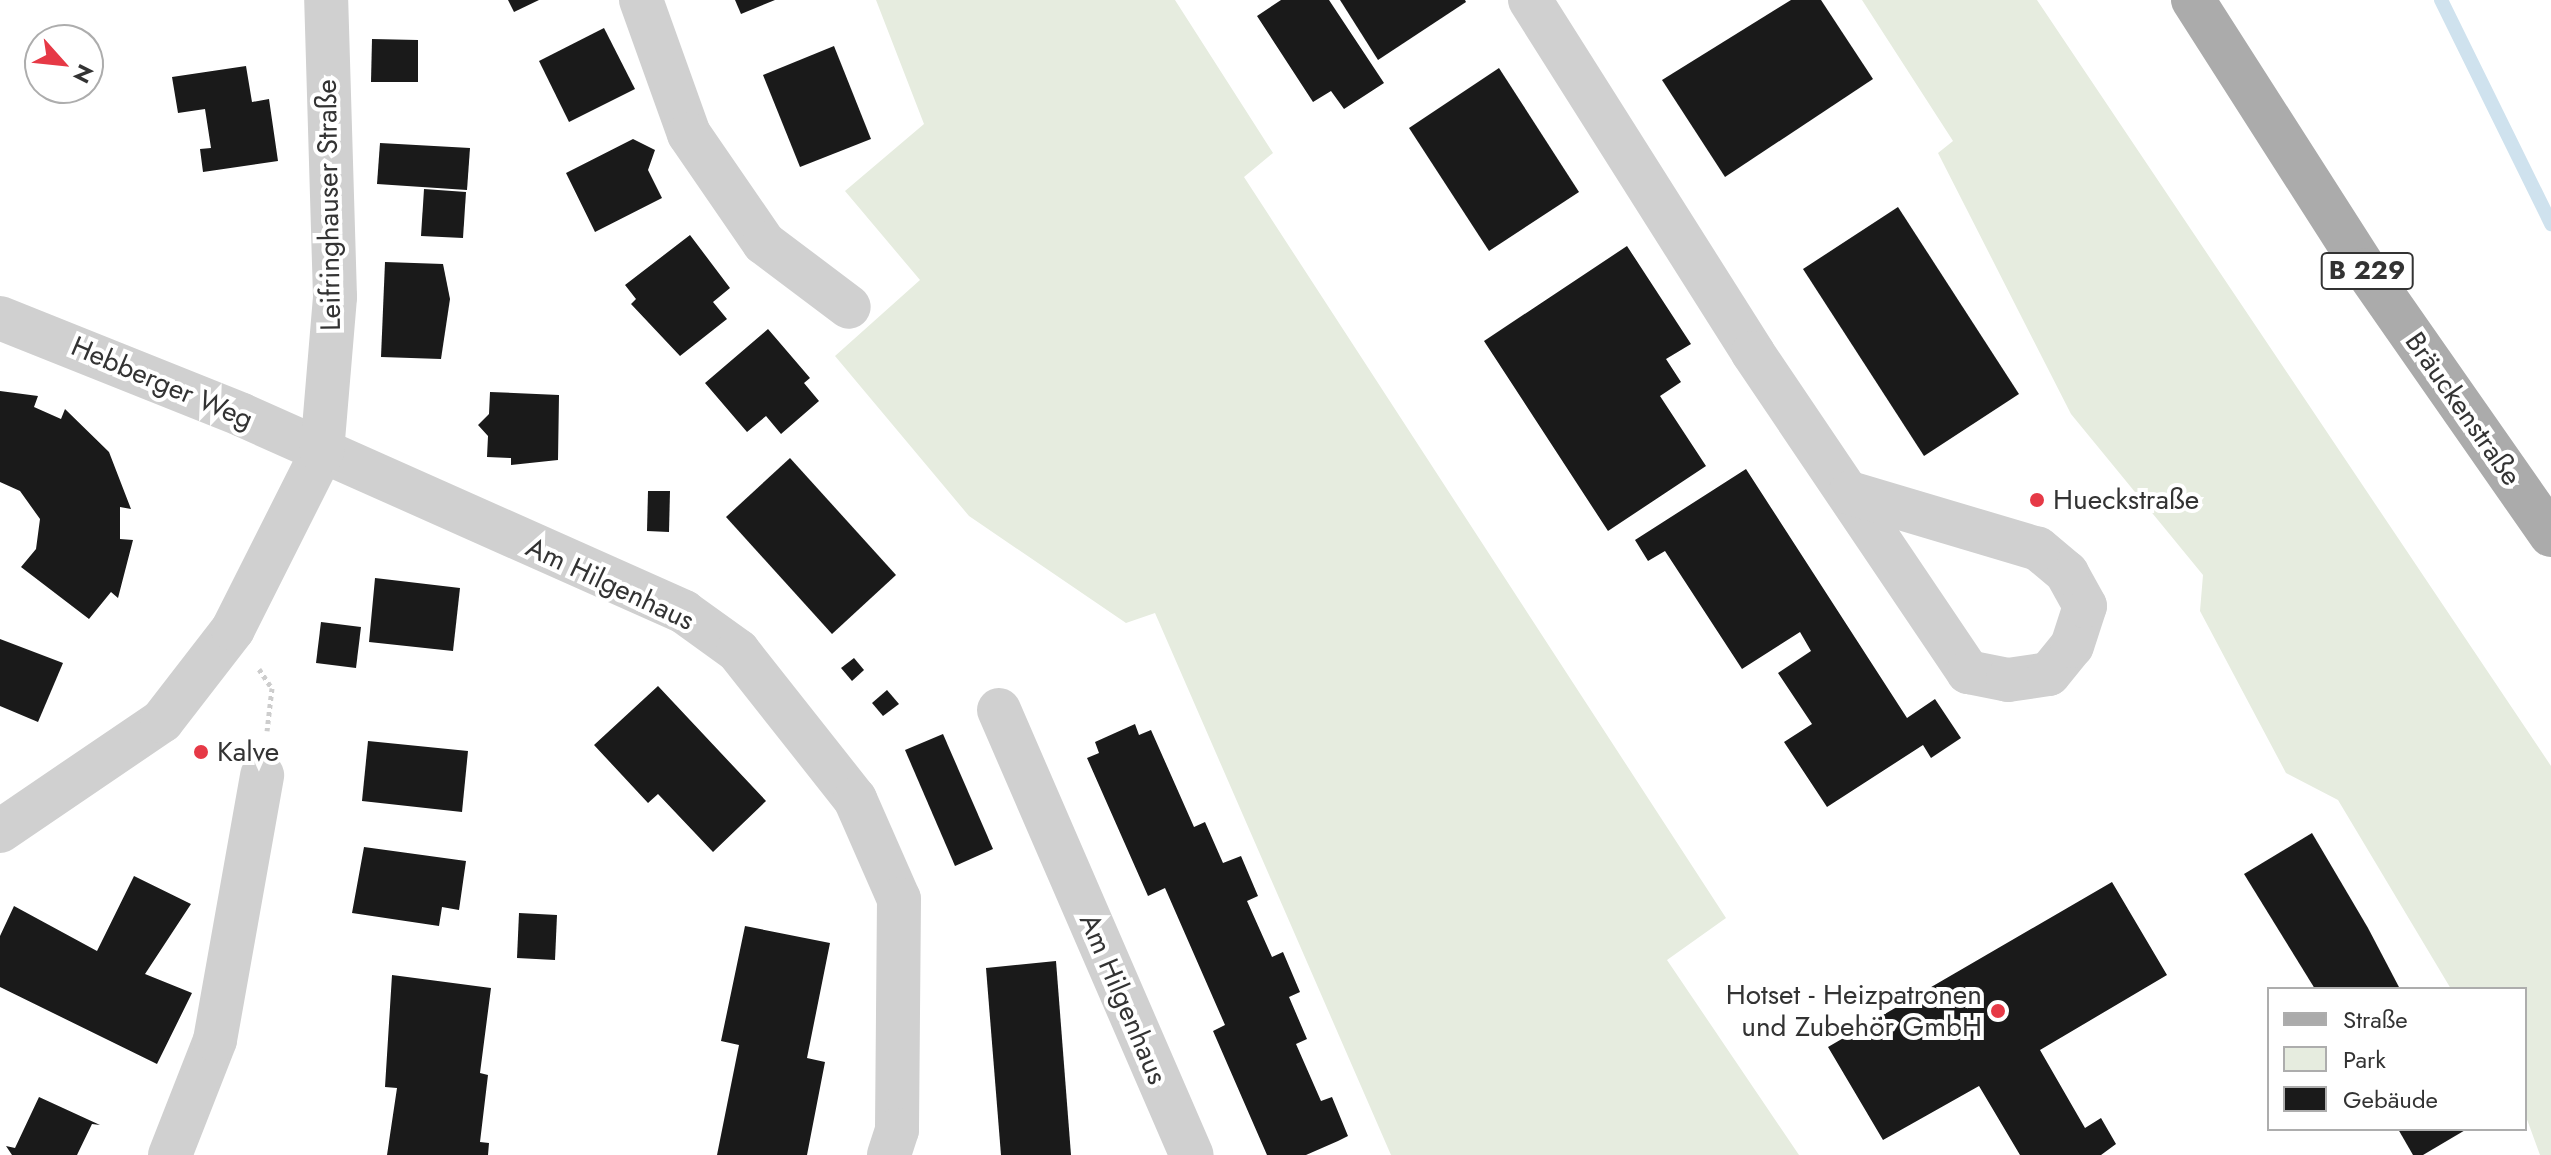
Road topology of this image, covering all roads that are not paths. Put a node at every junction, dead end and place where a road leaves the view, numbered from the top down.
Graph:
1 (326, 0) edge
2 (641, 0) edge
3 (1530, 0) edge
4 (2193, 0) edge
5 (849, 307) dead end
6 (0, 318) edge
7 (322, 452) junction
8 (1850, 493) junction
9 (2551, 535) edge
10 (999, 710) dead end
11 (262, 775) road end
12 (0, 831) edge
13 (170, 1155) edge
14 (889, 1155) edge
15 (1192, 1155) edge

1 - 7 street, Leifringhauser Straße
2 - 5 street
3 - 8 street
4 - 9 main road, Bräuckenstraße / B 229
6 - 7 street, Hebberger Weg
7 - 12 street, Leifringhauser Straße
7 - 14 street, Am Hilgenhaus
8 - 8 street
10 - 15 street, Am Hilgenhaus
11 - 13 street

